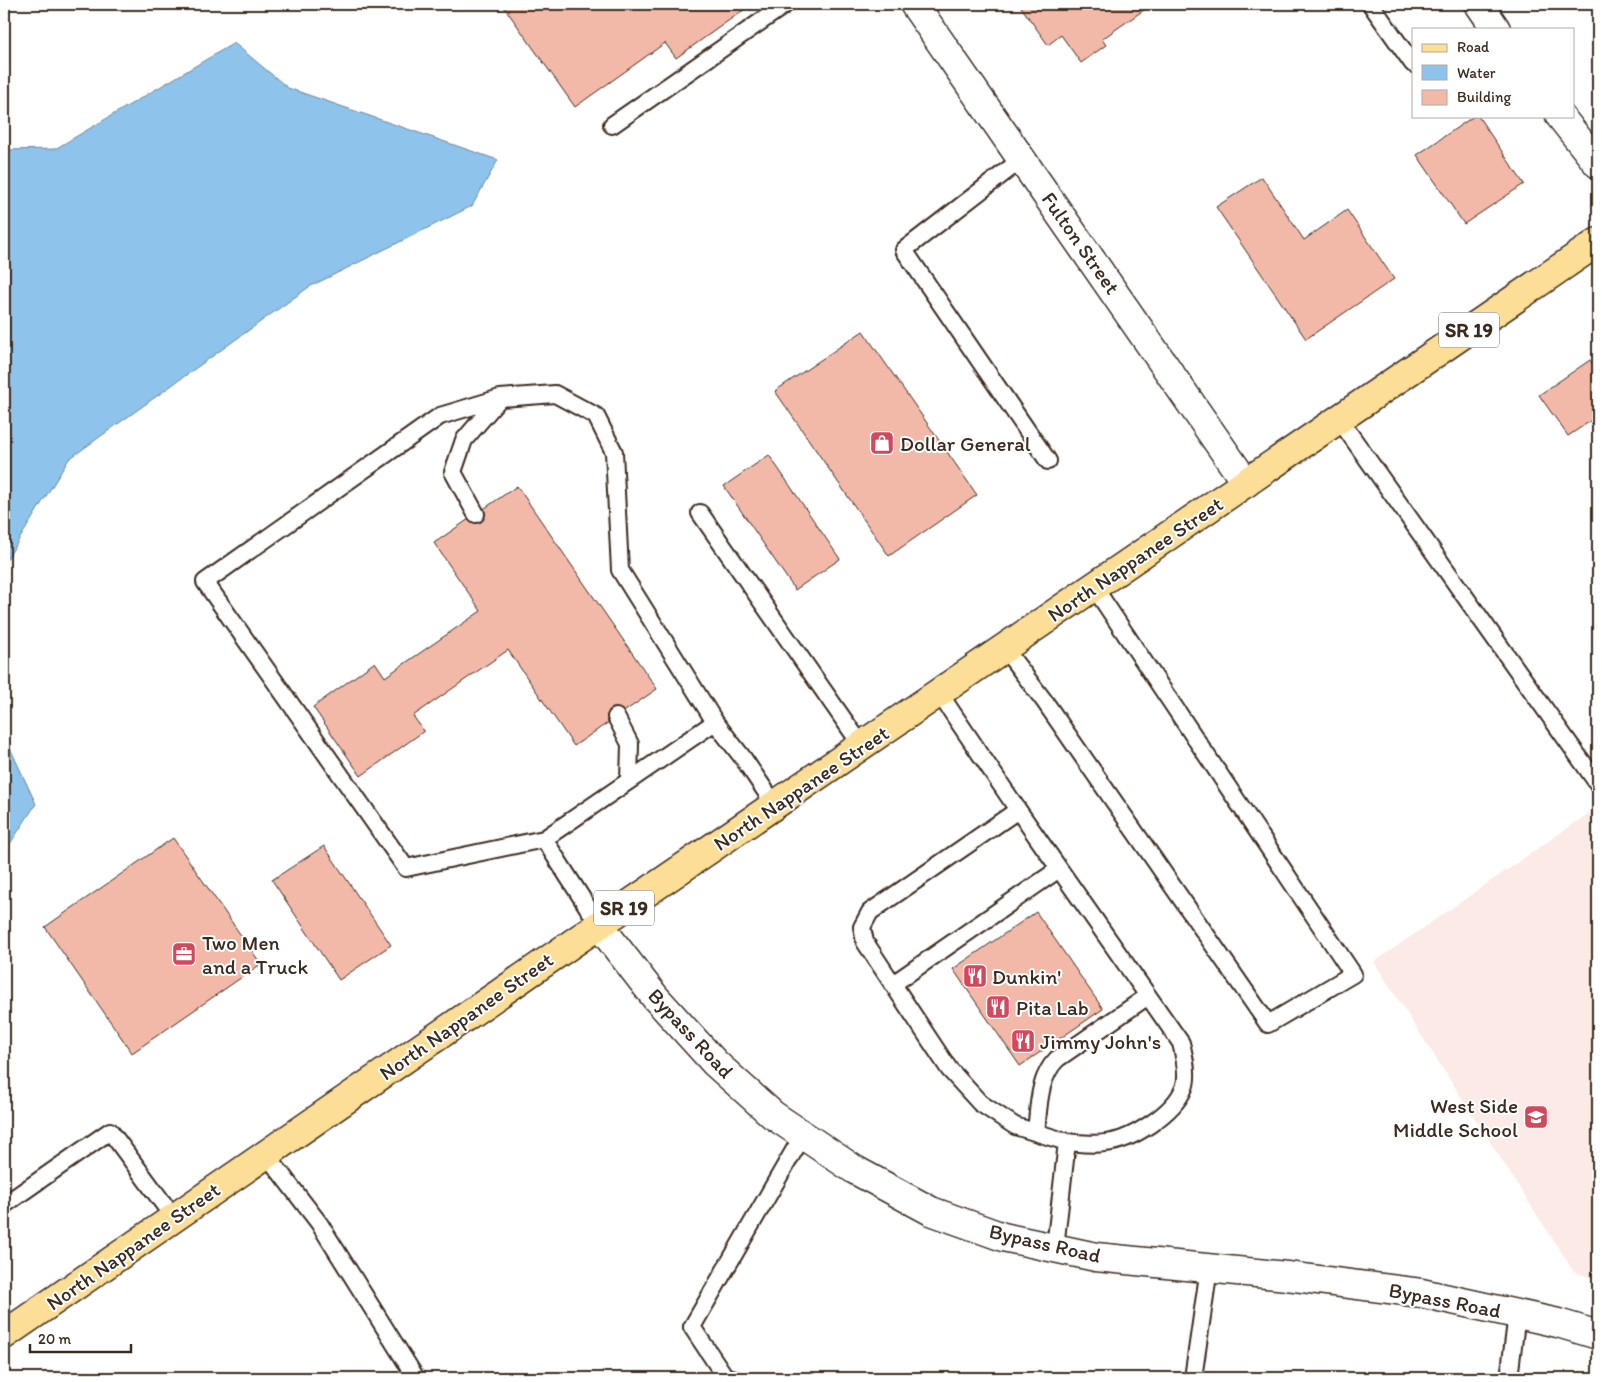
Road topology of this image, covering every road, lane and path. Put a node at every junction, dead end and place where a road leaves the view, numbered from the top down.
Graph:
1 (786, 4) edge
2 (914, 4) edge
3 (1374, 4) edge
4 (1479, 4) edge
5 (1495, 28) edge
6 (1412, 63) edge
7 (1562, 118) edge
8 (612, 124) dead end
9 (1022, 159) junction
10 (1598, 164) edge
11 (1598, 242) edge
12 (500, 398) junction
13 (1339, 419) junction
14 (1048, 461) dead end
15 (1246, 483) junction
16 (700, 513) dead end
17 (476, 514) dead end
18 (1094, 587) junction
19 (1004, 648) junction
20 (939, 693) junction
21 (616, 717) dead end
22 (715, 722) junction
23 (862, 746) junction
24 (629, 781) junction
25 (1598, 784) edge
26 (775, 805) junction
27 (1018, 810) junction
28 (544, 839) junction
29 (1059, 869) junction
30 (599, 925) junction
31 (893, 984) junction
32 (1148, 996) junction
33 (1036, 1132) junction
34 (802, 1135) junction
35 (1067, 1142) junction
36 (266, 1154) junction
37 (4, 1205) edge
38 (174, 1218) junction
39 (1055, 1248) junction
40 (1209, 1268) junction
41 (1517, 1314) junction
42 (4, 1335) edge
43 (1598, 1335) edge
44 (416, 1378) edge
45 (732, 1378) edge
46 (1193, 1378) edge
47 (1509, 1378) edge

1 - 8 lane
2 - 9 main road, Fulton Street
3 - 6 lane
4 - 5 main road
7 - 10 main road
9 - 14 lane
9 - 15 main road, Fulton Street
11 - 13 main road, North Nappanee Street / SR 19
12 - 17 lane
12 - 22 lane
12 - 28 lane
13 - 15 main road, North Nappanee Street / SR 19
13 - 25 lane
15 - 18 main road, North Nappanee Street / SR 19
16 - 23 lane
18 - 19 main road, North Nappanee Street / SR 19
18 - 19 lane
19 - 20 main road, North Nappanee Street / SR 19
20 - 23 main road, North Nappanee Street / SR 19
20 - 27 lane
21 - 24 lane
22 - 24 lane
22 - 26 lane
23 - 26 main road, North Nappanee Street / SR 19
24 - 28 lane
26 - 30 main road, North Nappanee Street / SR 19
27 - 29 lane
27 - 31 lane
28 - 30 lane
29 - 31 lane
29 - 32 lane
30 - 34 main road, Bypass Road
30 - 36 main road, North Nappanee Street / SR 19
31 - 33 lane
32 - 33 lane
32 - 35 lane
33 - 35 lane
34 - 39 main road, Bypass Road
34 - 45 lane
35 - 39 lane
36 - 38 main road, North Nappanee Street / SR 19
36 - 44 lane
37 - 38 lane
38 - 42 main road, North Nappanee Street / SR 19
39 - 40 main road, Bypass Road
40 - 41 main road, Bypass Road
40 - 46 lane
41 - 43 main road, Bypass Road
41 - 47 lane

